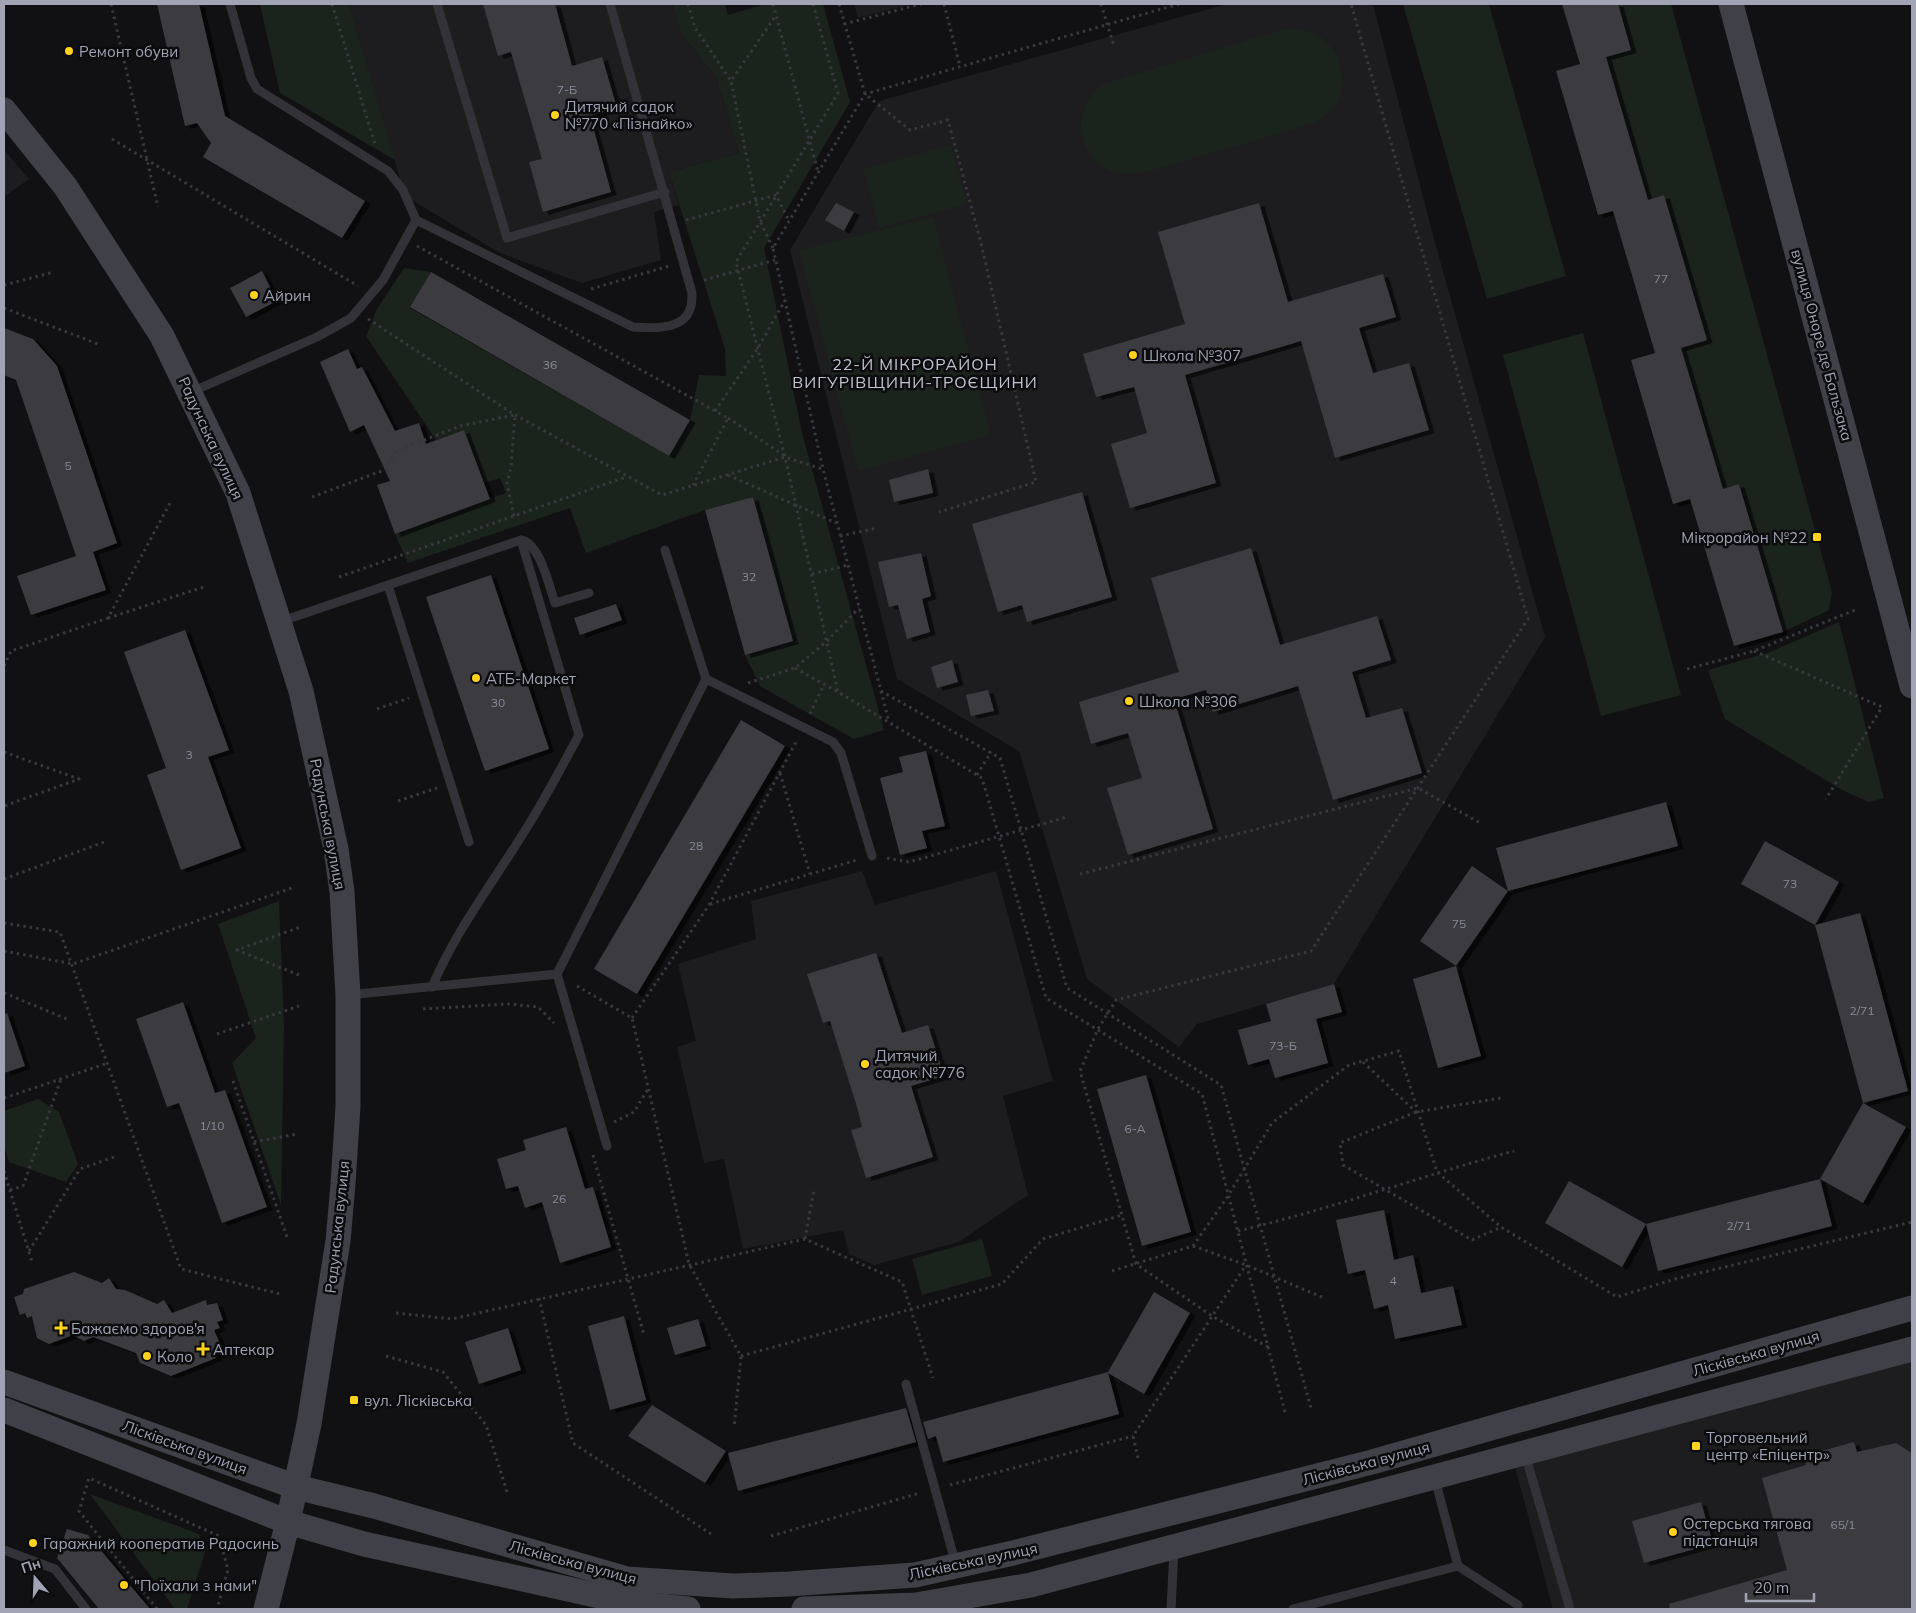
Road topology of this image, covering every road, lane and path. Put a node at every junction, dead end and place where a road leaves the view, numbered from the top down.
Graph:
1 (112, 4) edge
2 (230, 4) edge
3 (332, 4) edge
4 (437, 4) edge
5 (610, 4) edge
6 (688, 4) edge
7 (773, 4) edge
8 (813, 4) edge
9 (839, 4) edge
10 (921, 4) edge
11 (944, 4) edge
12 (1101, 4) edge
13 (1179, 4) edge
14 (1351, 4) edge
15 (1731, 4) edge
16 (776, 15) junction
17 (844, 24) junction
18 (1107, 24) junction
19 (1114, 46) dead end
20 (960, 66) junction
21 (731, 81) junction
22 (865, 94) junction
23 (4, 110) edge
24 (112, 139) dead end
25 (810, 140) junction
26 (147, 160) junction
27 (382, 167) junction
28 (818, 172) junction
29 (664, 192) junction
30 (776, 195) junction
31 (756, 201) junction
32 (158, 207) dead end
33 (416, 220) junction
34 (789, 220) junction
35 (760, 221) junction
36 (674, 224) junction
37 (405, 240) junction
38 (773, 248) junction
39 (775, 260) junction
40 (684, 262) junction
41 (738, 271) junction
42 (54, 272) dead end
43 (690, 283) junction
44 (4, 285) edge
45 (371, 294) junction
46 (570, 296) junction
47 (785, 301) junction
48 (4, 308) edge
49 (357, 311) junction
50 (98, 344) dead end
51 (758, 348) junction
52 (190, 393) junction
53 (715, 411) junction
54 (515, 414) junction
55 (728, 418) junction
56 (786, 456) junction
57 (823, 469) junction
58 (727, 475) junction
59 (627, 476) junction
60 (692, 486) junction
61 (312, 497) dead end
62 (170, 503) dead end
63 (796, 504) junction
64 (939, 512) dead end
65 (514, 516) junction
66 (837, 523) junction
67 (877, 528) dead end
68 (840, 536) junction
69 (521, 540) junction
70 (665, 550) dead end
71 (848, 565) junction
72 (812, 574) junction
73 (339, 577) dead end
74 (388, 585) junction
75 (207, 586) dead end
76 (588, 593) dead end
77 (859, 608) junction
78 (1855, 610) dead end
79 (108, 618) junction
80 (279, 622) junction
81 (827, 641) junction
82 (1754, 651) junction
83 (4, 666) edge
84 (795, 668) junction
85 (1688, 669) dead end
86 (706, 678) junction
87 (824, 684) junction
88 (1912, 686) edge
89 (728, 689) junction
90 (881, 691) junction
91 (838, 692) junction
92 (422, 694) junction
93 (376, 709) dead end
94 (889, 722) junction
95 (804, 728) junction
96 (4, 752) edge
97 (991, 752) junction
98 (780, 772) junction
99 (977, 775) junction
100 (450, 783) junction
101 (1418, 788) junction
102 (1826, 799) dead end
103 (398, 801) dead end
104 (4, 806) edge
105 (1482, 824) dead end
106 (104, 842) dead end
107 (469, 842) dead end
108 (872, 856) dead end
109 (810, 874) dead end
110 (1080, 874) dead end
111 (4, 879) edge
112 (292, 888) dead end
113 (4, 922) edge
114 (300, 927) dead end
115 (4, 950) edge
116 (73, 964) junction
117 (557, 974) junction
118 (299, 975) dead end
119 (432, 987) junction
120 (4, 994) edge
121 (348, 995) junction
122 (299, 1006) dead end
123 (424, 1009) dead end
124 (1108, 1014) junction
125 (632, 1018) junction
126 (67, 1019) dead end
127 (558, 1026) dead end
128 (1098, 1029) junction
129 (217, 1034) dead end
130 (1363, 1061) junction
131 (108, 1063) junction
132 (61, 1079) junction
133 (233, 1081) dead end
134 (648, 1088) junction
135 (4, 1098) edge
136 (1502, 1098) dead end
137 (1416, 1112) junction
138 (602, 1128) junction
139 (297, 1134) dead end
140 (254, 1142) junction
141 (607, 1146) dead end
142 (1514, 1151) dead end
143 (592, 1152) dead end
144 (117, 1156) dead end
145 (1244, 1169) junction
146 (4, 1171) edge
147 (1437, 1172) junction
148 (814, 1189) dead end
149 (10, 1190) junction
150 (1387, 1190) junction
151 (1228, 1196) junction
152 (1122, 1215) junction
153 (1912, 1222) edge
154 (1260, 1226) junction
155 (1501, 1227) junction
156 (1238, 1231) junction
157 (287, 1236) dead end
158 (805, 1239) junction
159 (1193, 1246) junction
160 (29, 1251) junction
161 (32, 1262) dead end
162 (689, 1264) junction
163 (1136, 1264) junction
164 (1246, 1265) junction
165 (1112, 1271) dead end
166 (1274, 1277) junction
167 (627, 1278) junction
168 (280, 1294) dead end
169 (539, 1298) junction
170 (1324, 1298) dead end
171 (911, 1308) junction
172 (1912, 1308) edge
173 (396, 1313) dead end
174 (1212, 1316) junction
175 (644, 1335) dead end
176 (1268, 1347) junction
177 (1912, 1349) edge
178 (386, 1356) dead end
179 (740, 1356) junction
180 (932, 1378) dead end
181 (4, 1382) edge
182 (906, 1384) dead end
183 (1311, 1408) dead end
184 (4, 1410) edge
185 (1286, 1416) dead end
186 (734, 1428) dead end
187 (1524, 1451) junction
188 (1138, 1458) dead end
189 (1434, 1476) junction
190 (296, 1487) junction
191 (508, 1495) dead end
192 (288, 1522) junction
193 (711, 1534) dead end
194 (1175, 1546) junction
195 (4, 1550) edge
196 (956, 1566) junction
197 (1458, 1566) junction
198 (1518, 1605) dead end
199 (86, 1609) edge
200 (157, 1609) edge
201 (217, 1609) edge
202 (266, 1609) edge
203 (688, 1609) edge
204 (820, 1609) edge
205 (1171, 1609) edge
206 (1293, 1609) edge
207 (1570, 1609) edge

1 - 26 path
2 - 27 lane
3 - 27 path
4 - 29 lane
5 - 29 lane
6 - 21 path
7 - 16 path
8 - 25 path
9 - 17 path
10 - 17 path
11 - 20 path
12 - 18 path
13 - 18 path
14 - 101 path
15 - 88 street, вулиця Оноре де Бальзака
16 - 21 path
16 - 25 path
17 - 22 path
18 - 19 path
18 - 20 path
20 - 22 path
21 - 31 path
22 - 28 path
22 - 64 path
23 - 52 street, Радунська вулиця
24 - 26 path
25 - 28 path
25 - 30 path
26 - 32 path
26 - 45 path
27 - 33 lane
28 - 34 path
29 - 36 lane
30 - 31 path
30 - 34 path
30 - 35 path
31 - 35 path
31 - 36 path
33 - 37 lane
33 - 46 lane
34 - 38 path
35 - 38 path
35 - 41 path
36 - 40 lane
37 - 45 lane
37 - 53 path
38 - 39 path
39 - 41 path
39 - 47 path
40 - 43 lane
40 - 46 path
41 - 43 path
41 - 51 path
42 - 44 path
43 - 46 lane
45 - 49 lane
47 - 51 path
47 - 57 path
48 - 50 path
49 - 52 lane
49 - 54 path
51 - 53 path
51 - 56 path
52 - 80 street, Радунська вулиця
53 - 55 path
54 - 59 path
54 - 61 path
54 - 65 path
55 - 56 path
55 - 60 path
56 - 57 path
56 - 58 path
56 - 63 path
57 - 66 path
58 - 60 path
58 - 63 path
59 - 60 path
59 - 65 path
62 - 79 path
63 - 66 path
63 - 72 path
65 - 73 path
66 - 68 path
67 - 68 path
68 - 71 path
69 - 74 lane
69 - 76 lane
69 - 119 lane
70 - 86 lane
71 - 72 path
71 - 77 path
72 - 81 path
74 - 80 lane
74 - 92 lane
75 - 79 path
77 - 81 path
77 - 90 path
78 - 82 path
79 - 83 path
80 - 121 street, Радунська вулиця
81 - 84 path
81 - 91 path
82 - 85 path
82 - 102 path
84 - 87 path
84 - 89 path
86 - 89 lane
86 - 117 lane
87 - 91 path
87 - 95 path
89 - 95 lane
90 - 94 path
90 - 97 path
91 - 94 path
92 - 93 path
92 - 100 lane
94 - 99 path
95 - 98 path
95 - 108 lane
96 - 104 path
97 - 99 path
97 - 124 path
98 - 109 path
98 - 125 path
99 - 128 path
100 - 103 path
100 - 107 lane
101 - 105 path
101 - 110 path
101 - 124 path
106 - 111 path
112 - 116 path
113 - 116 path
114 - 118 path
115 - 116 path
116 - 131 path
117 - 119 lane
117 - 125 path
117 - 138 lane
119 - 121 lane
120 - 126 path
121 - 190 street, Радунська вулиця
122 - 129 path
123 - 127 path
124 - 128 path
124 - 145 path
125 - 134 path
128 - 151 path
128 - 152 path
130 - 137 path
130 - 137 path
130 - 145 path
131 - 132 path
131 - 168 path
132 - 135 path
132 - 149 path
133 - 140 path
134 - 138 path
134 - 162 path
136 - 137 path
137 - 147 path
137 - 150 path
138 - 141 lane
139 - 140 path
140 - 157 path
142 - 147 path
143 - 167 path
144 - 160 path
145 - 151 path
145 - 154 path
146 - 149 path
147 - 150 path
147 - 155 path
148 - 158 path
149 - 160 path
150 - 154 path
150 - 155 path
151 - 156 path
151 - 159 path
152 - 163 path
152 - 171 path
153 - 155 path
154 - 156 path
154 - 166 path
156 - 164 path
158 - 162 path
158 - 171 path
159 - 163 path
159 - 164 path
160 - 161 path
162 - 167 path
162 - 179 path
163 - 165 path
163 - 174 path
164 - 166 path
164 - 174 path
164 - 176 path
166 - 170 path
166 - 183 path
167 - 169 path
167 - 175 path
169 - 173 path
169 - 193 path
171 - 179 path
171 - 180 path
172 - 196 street, Лісківська вулиця
174 - 176 path
174 - 188 path
176 - 185 path
177 - 187 street, Лісківська вулиця
178 - 191 path
179 - 186 path
181 - 190 street, Лісківська вулиця
182 - 196 lane
184 - 192 street, Лісківська вулиця
187 - 189 street, Лісківська вулиця
187 - 207 lane
189 - 194 street, Лісківська вулиця
189 - 197 lane
190 - 192 street, Радунська вулиця
190 - 196 street, Лісківська вулиця
192 - 202 street, Радунська вулиця
192 - 203 street, Лісківська вулиця
194 - 204 street, Лісківська вулиця
194 - 205 lane
195 - 199 lane
197 - 198 lane
197 - 206 lane
200 - 201 path

